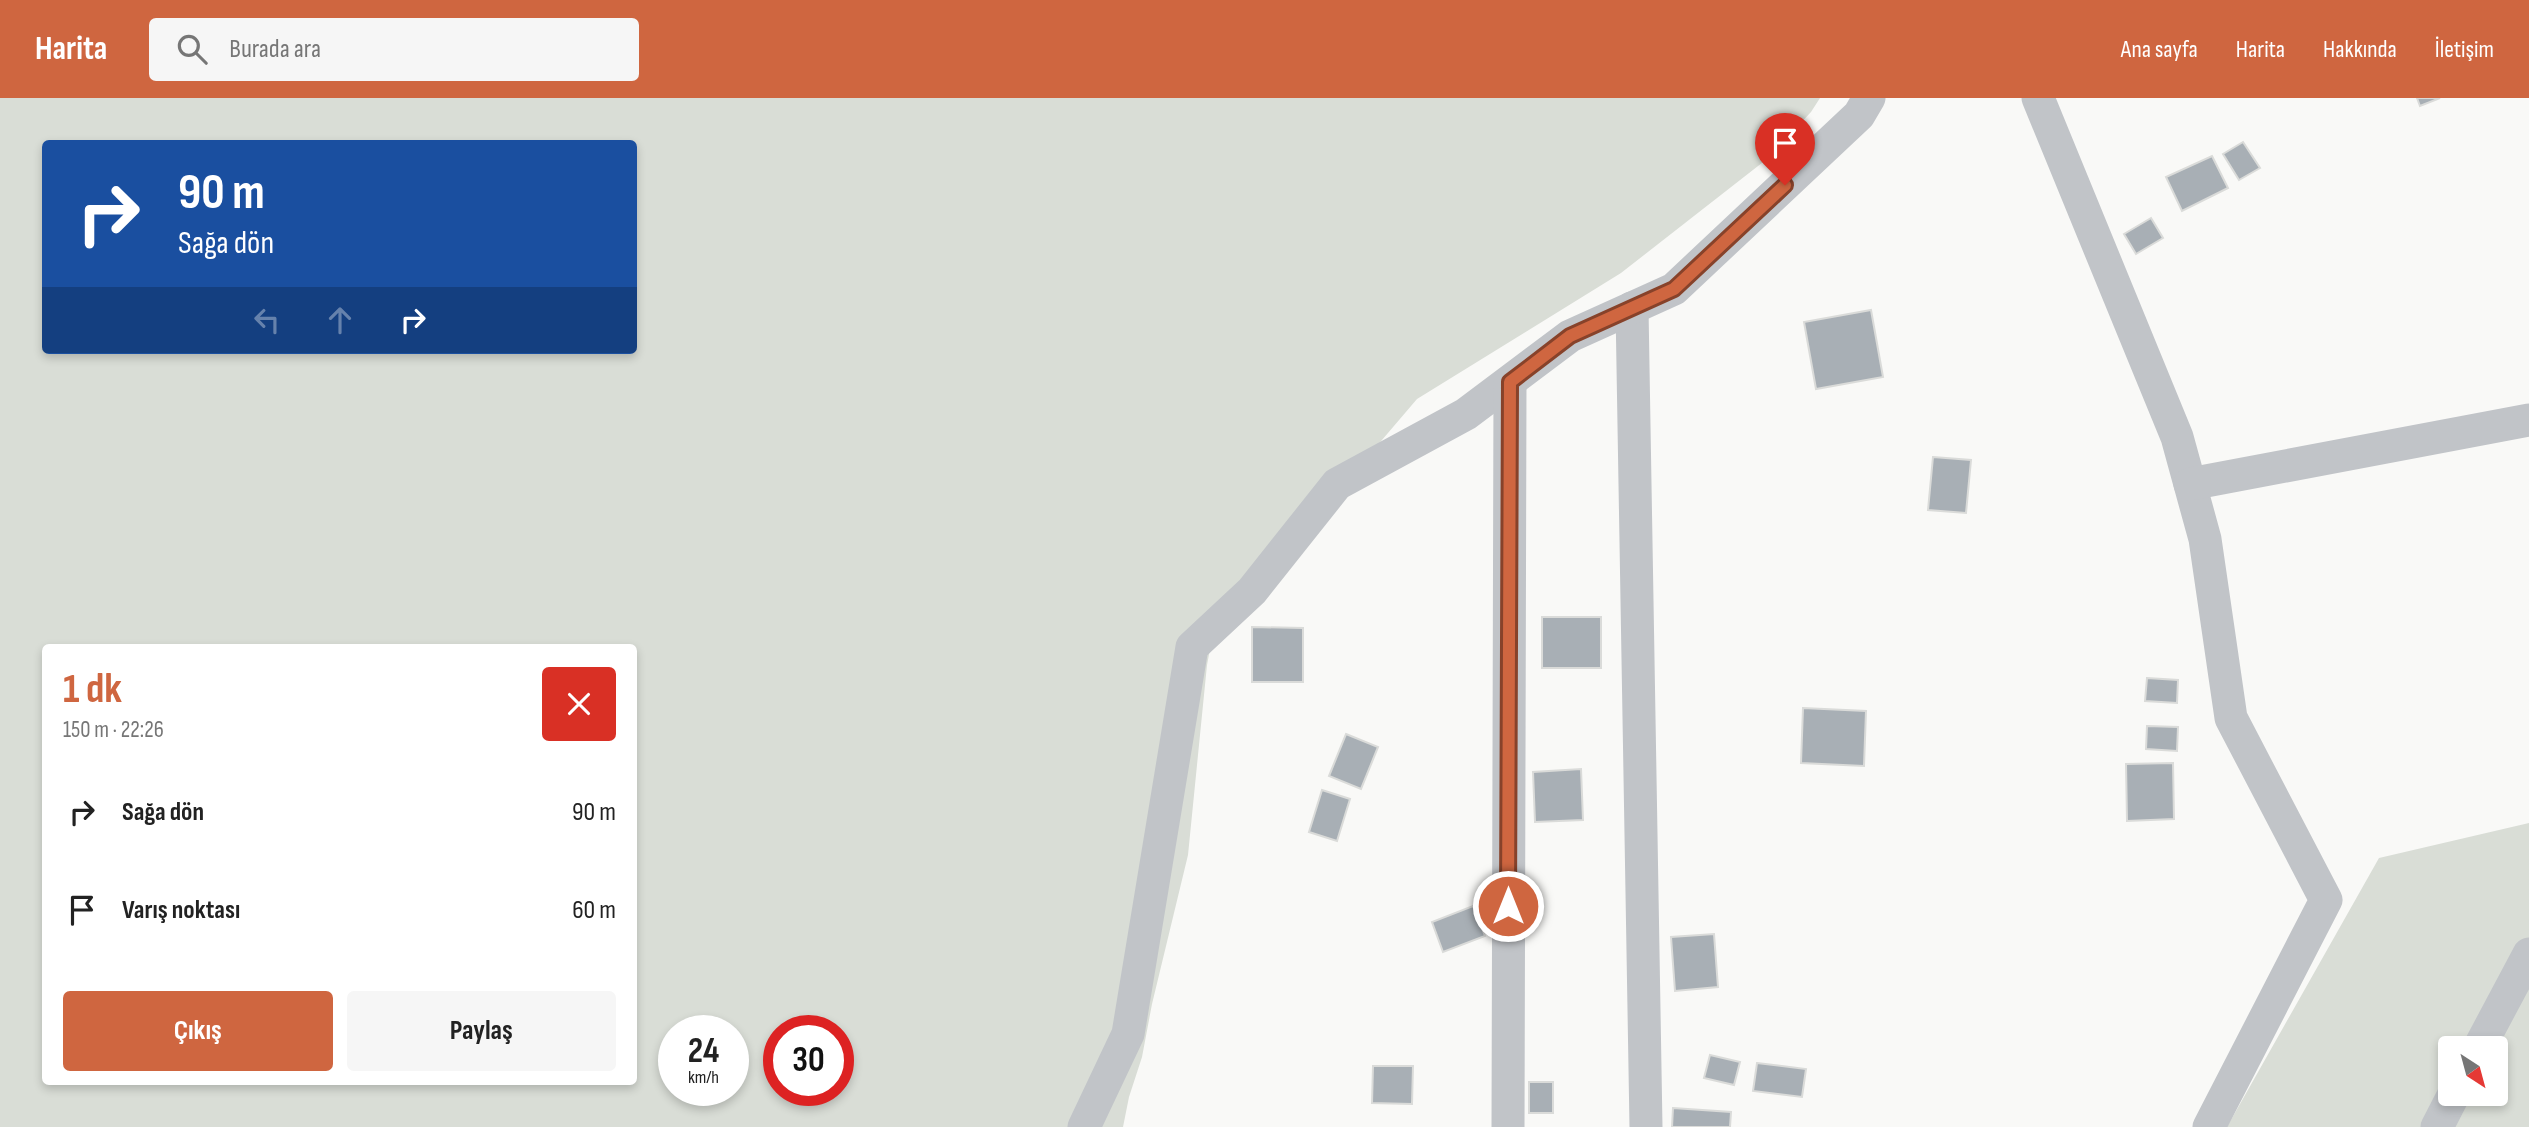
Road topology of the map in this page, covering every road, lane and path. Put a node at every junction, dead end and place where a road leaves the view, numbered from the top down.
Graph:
1 (1869, 98) edge
2 (2038, 98) edge
3 (1632, 308) junction
4 (1510, 382) junction
5 (2529, 420) edge
6 (2190, 484) junction
7 (2529, 954) edge
8 (2485, 1036) edge
9 (2448, 1106) edge
10 (1084, 1127) edge
11 (1508, 1127) edge
12 (1646, 1127) edge
13 (2209, 1127) edge
14 (2437, 1127) edge

1 - 3 street
2 - 6 street
3 - 4 street
3 - 12 street
4 - 10 street
4 - 11 street
5 - 6 street
6 - 13 street
7 - 8 street
9 - 14 street

